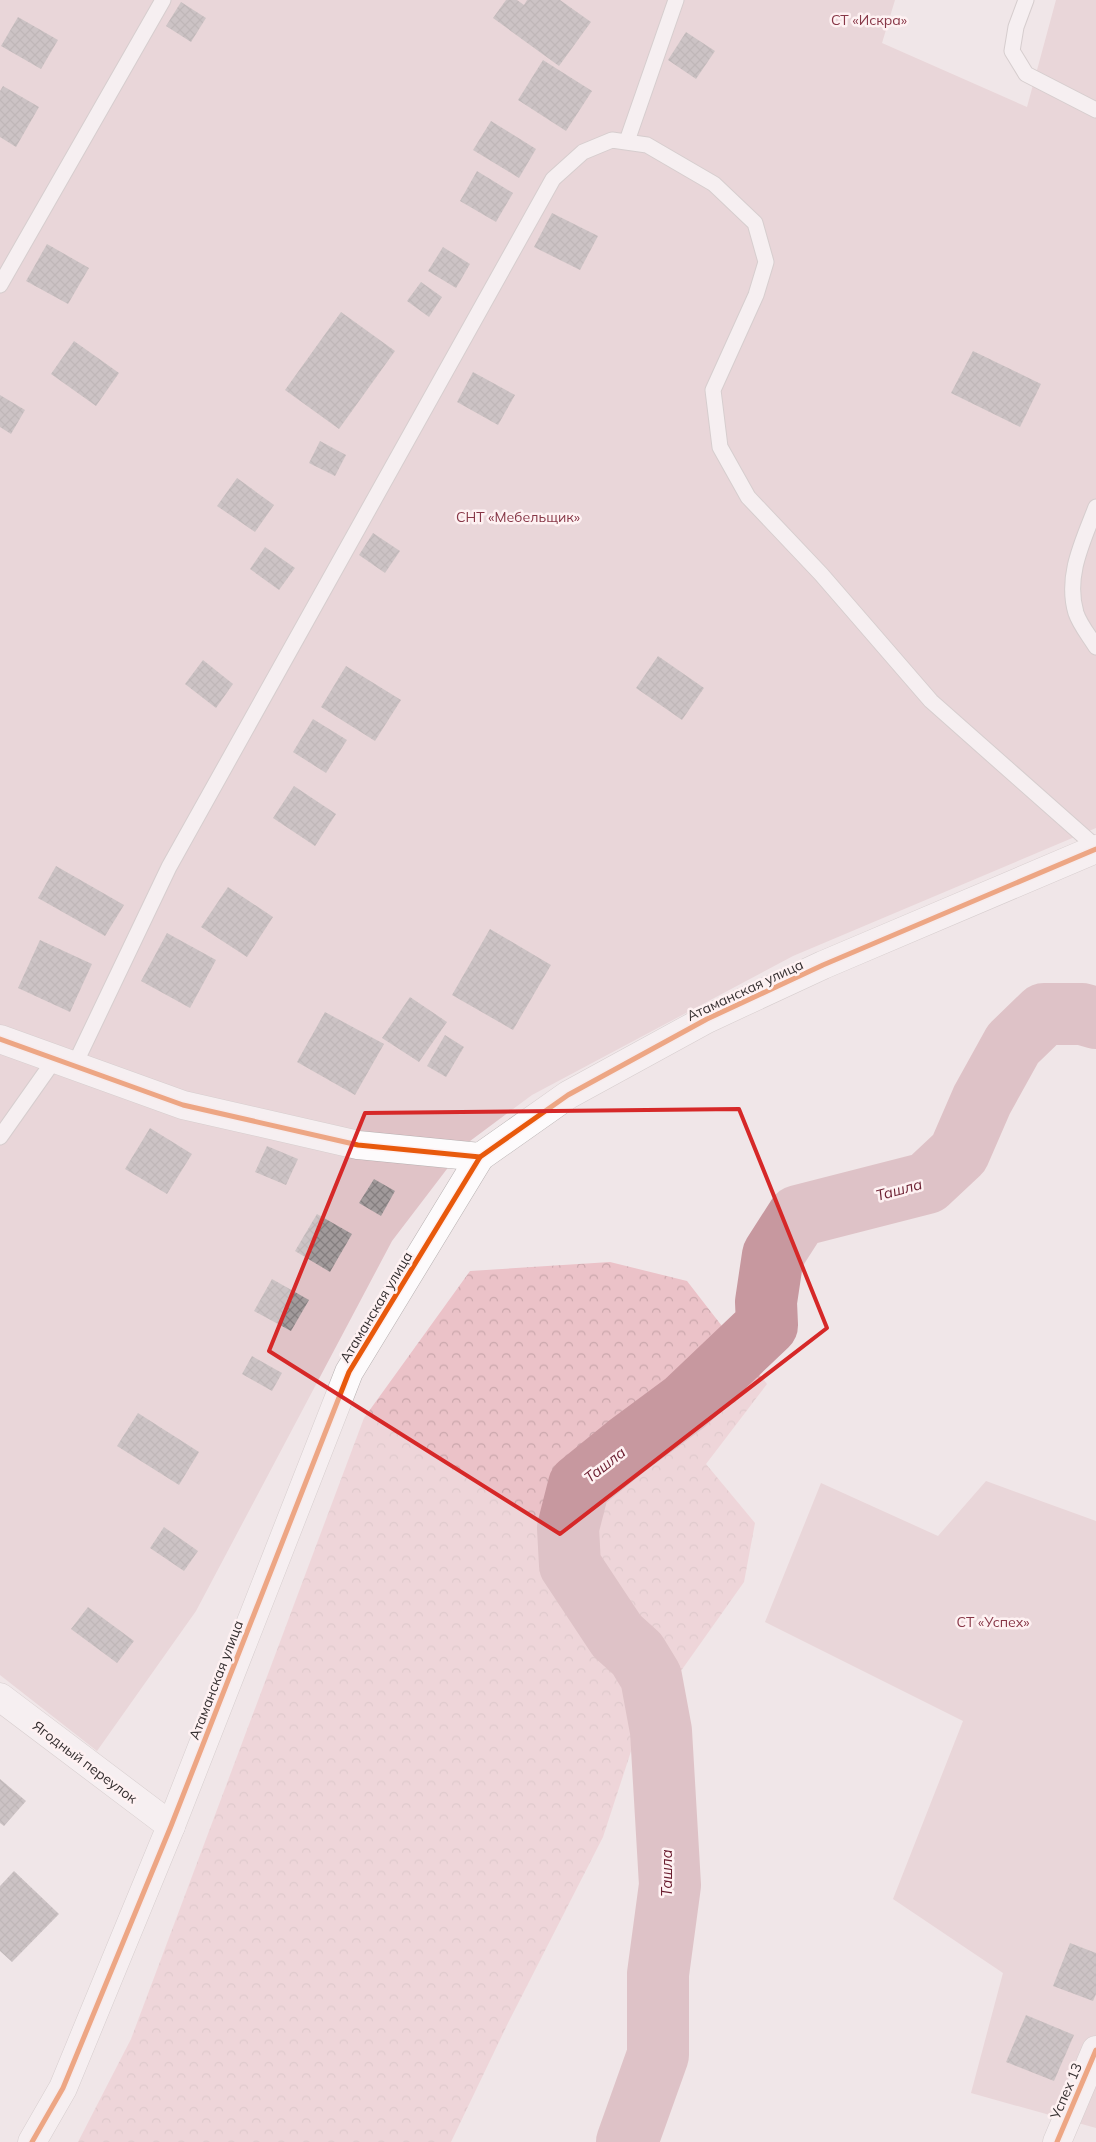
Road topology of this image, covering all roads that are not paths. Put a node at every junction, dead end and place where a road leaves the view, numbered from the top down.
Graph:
1 (163, 0) edge
2 (676, 0) edge
3 (1026, 0) edge
4 (1096, 110) edge
5 (627, 141) junction
6 (0, 284) edge
7 (1096, 507) edge
8 (1096, 647) edge
9 (1096, 848) edge
10 (0, 1039) edge
11 (64, 1063) junction
12 (0, 1138) edge
13 (480, 1157) junction
14 (0, 1697) edge
15 (171, 1826) junction
16 (1096, 2050) edge
17 (32, 2142) edge
18 (1057, 2142) edge

1 - 6 lane
2 - 5 lane
3 - 4 lane
5 - 9 lane
5 - 11 lane
7 - 8 lane
9 - 13 street, Атаманская улица
10 - 11 street
11 - 12 lane
11 - 13 street
13 - 15 street, Атаманская улица
14 - 15 street, Ягодный переулок
15 - 17 street, Атаманская улица
16 - 18 street, Успех 13

